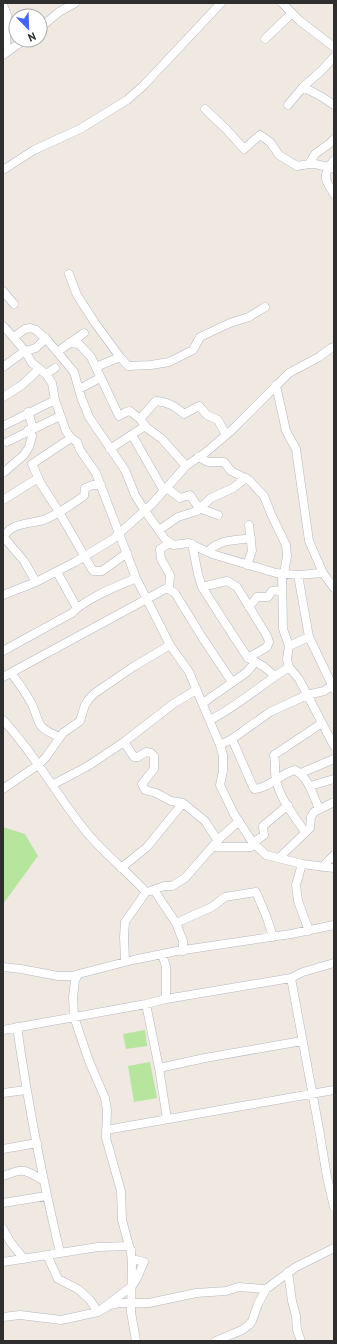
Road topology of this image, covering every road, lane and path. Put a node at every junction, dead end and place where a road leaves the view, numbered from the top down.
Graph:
1 (75, 3) edge
2 (221, 3) edge
3 (282, 3) edge
4 (3, 5) edge
5 (292, 13) junction
6 (48, 21) edge
7 (265, 39) dead end
8 (334, 47) edge
9 (6, 53) edge
10 (334, 57) edge
11 (303, 87) junction
12 (288, 105) dead end
13 (334, 105) edge
14 (205, 109) dead end
15 (333, 141) edge
16 (309, 164) junction
17 (332, 165) edge
18 (3, 170) edge
19 (333, 191) edge
20 (69, 274) dead end
21 (3, 291) edge
22 (14, 304) dead end
23 (265, 307) dead end
24 (4, 329) edge
25 (84, 333) dead end
26 (14, 337) junction
27 (46, 338) junction
28 (69, 343) junction
29 (334, 347) edge
30 (25, 351) junction
31 (57, 352) junction
32 (120, 357) junction
33 (3, 366) edge
34 (96, 366) junction
35 (55, 368) dead end
36 (38, 370) junction
37 (46, 374) junction
38 (100, 378) junction
39 (276, 385) junction
40 (79, 389) junction
41 (3, 397) edge
42 (55, 400) junction
43 (28, 412) junction
44 (60, 416) junction
45 (142, 423) junction
46 (3, 426) edge
47 (31, 429) junction
48 (132, 435) junction
49 (226, 435) junction
50 (72, 438) junction
51 (6, 442) dead end
52 (110, 449) junction
53 (24, 455) junction
54 (198, 457) junction
55 (32, 464) junction
56 (186, 466) junction
57 (3, 473) edge
58 (38, 478) junction
59 (246, 478) junction
60 (100, 485) junction
61 (166, 489) junction
62 (3, 500) edge
63 (199, 508) junction
64 (145, 511) junction
65 (59, 512) junction
66 (218, 515) dead end
67 (248, 525) dead end
68 (159, 530) junction
69 (120, 534) junction
70 (251, 538) junction
71 (3, 539) edge
72 (170, 543) junction
73 (192, 544) junction
74 (208, 552) junction
75 (127, 553) junction
76 (86, 556) junction
77 (247, 565) junction
78 (57, 572) junction
79 (322, 573) junction
80 (283, 574) junction
81 (298, 575) junction
82 (136, 578) junction
83 (36, 582) junction
84 (202, 587) junction
85 (334, 588) edge
86 (169, 589) junction
87 (282, 590) junction
88 (3, 595) edge
89 (147, 599) junction
90 (249, 607) junction
91 (77, 608) junction
92 (309, 637) junction
93 (170, 645) junction
94 (289, 646) junction
95 (3, 651) edge
96 (252, 660) junction
97 (289, 667) junction
98 (11, 673) junction
99 (275, 676) junction
100 (3, 677) edge
101 (232, 682) junction
102 (333, 686) edge
103 (196, 690) junction
104 (307, 695) junction
105 (203, 703) junction
106 (3, 720) edge
107 (210, 720) junction
108 (322, 723) junction
109 (332, 736) edge
110 (60, 738) junction
111 (232, 739) junction
112 (124, 742) junction
113 (220, 745) junction
114 (334, 746) edge
115 (334, 759) edge
116 (38, 765) junction
117 (301, 773) junction
118 (334, 779) edge
119 (276, 780) junction
120 (52, 785) junction
121 (310, 786) junction
122 (3, 789) edge
123 (334, 802) edge
124 (183, 803) junction
125 (288, 805) junction
126 (319, 809) junction
127 (239, 821) junction
128 (305, 832) junction
129 (254, 843) junction
130 (215, 844) junction
131 (334, 855) edge
132 (279, 858) junction
133 (302, 864) junction
134 (322, 867) junction
135 (121, 868) junction
136 (334, 868) edge
137 (150, 891) junction
138 (176, 923) junction
139 (334, 925) edge
140 (309, 931) junction
141 (273, 937) junction
142 (183, 950) junction
143 (162, 955) junction
144 (125, 961) junction
145 (334, 963) edge
146 (3, 967) edge
147 (78, 975) junction
148 (291, 978) junction
149 (166, 999) junction
150 (146, 1004) junction
151 (74, 1017) junction
152 (17, 1027) junction
153 (3, 1030) edge
154 (302, 1040) junction
155 (159, 1068) junction
156 (26, 1090) junction
157 (334, 1090) edge
158 (3, 1094) edge
159 (312, 1094) junction
160 (167, 1119) junction
161 (106, 1130) junction
162 (37, 1142) junction
163 (3, 1148) edge
164 (3, 1176) edge
165 (44, 1181) junction
166 (46, 1196) junction
167 (3, 1203) edge
168 (334, 1208) edge
169 (3, 1229) edge
170 (128, 1246) junction
171 (334, 1248) edge
172 (60, 1252) junction
173 (47, 1256) junction
174 (24, 1259) junction
175 (3, 1262) edge
176 (288, 1272) junction
177 (132, 1286) junction
178 (266, 1289) junction
179 (131, 1302) junction
180 (98, 1312) junction
181 (3, 1317) edge
182 (136, 1341) edge
183 (216, 1341) edge
184 (301, 1341) edge

1 - 6 street
2 - 18 street
3 - 5 street
4 - 9 street
5 - 7 street
5 - 8 street
10 - 11 street
11 - 12 street
11 - 13 street
14 - 16 street
15 - 16 street
16 - 17 street
17 - 19 street
20 - 32 street
21 - 22 street
23 - 32 street
24 - 26 street
25 - 28 street
26 - 27 street
26 - 30 street
27 - 30 street
27 - 31 street
28 - 31 street
28 - 34 street
29 - 39 street
30 - 33 street
30 - 36 street
31 - 40 street
32 - 34 street
34 - 38 street
35 - 37 street
36 - 37 street
36 - 41 street
37 - 42 street
38 - 40 street
38 - 45 street
39 - 49 street
39 - 79 street
40 - 52 street
42 - 43 street
42 - 44 street
43 - 46 street
43 - 47 street
44 - 47 street
44 - 50 street
45 - 48 street
45 - 49 street
45 - 56 street
47 - 51 street
47 - 53 street
48 - 52 street
48 - 61 street
49 - 54 street
50 - 55 street
50 - 60 street
52 - 64 street
53 - 55 street
53 - 57 street
54 - 56 street
54 - 59 street
55 - 58 street
56 - 61 street
58 - 62 street
58 - 65 street
59 - 63 street
59 - 80 street
60 - 65 street
60 - 69 street
61 - 63 street
61 - 64 street
63 - 66 street
63 - 68 street
64 - 68 street
64 - 69 street
65 - 71 street
65 - 76 street
67 - 70 street
68 - 72 street
69 - 75 street
69 - 76 street
70 - 74 street
70 - 77 street
71 - 83 street
72 - 73 street
72 - 86 street
73 - 74 street
73 - 84 street
74 - 77 street
75 - 76 street
75 - 82 street
76 - 78 street
77 - 80 street
78 - 83 street
78 - 91 street
79 - 81 street
79 - 85 street
80 - 81 street
80 - 87 street
81 - 92 street
82 - 89 street
82 - 91 street
83 - 88 street
84 - 90 street
84 - 96 street
86 - 89 street
86 - 101 street
87 - 90 street
87 - 94 street
89 - 93 street
89 - 98 street
90 - 96 street
91 - 95 street
92 - 94 street
92 - 102 street
93 - 103 street
93 - 110 street
94 - 97 street
96 - 99 street
96 - 101 street
97 - 99 street
97 - 104 street
98 - 100 street
98 - 110 street
99 - 107 street
101 - 105 street
102 - 104 street
103 - 105 street
103 - 112 street
104 - 108 street
104 - 111 street
105 - 107 street
106 - 116 street
107 - 113 street
108 - 109 street
108 - 119 street
109 - 114 street
110 - 116 street
111 - 113 street
111 - 119 street
112 - 120 street
112 - 124 street
113 - 127 street
115 - 117 street
116 - 120 street
116 - 122 street
117 - 119 street
117 - 121 street
118 - 121 street
119 - 125 street
120 - 135 street
121 - 126 street
123 - 126 street
124 - 130 street
124 - 135 street
125 - 128 street
125 - 129 street
126 - 128 street
127 - 129 street
127 - 130 street
128 - 132 street
129 - 130 street
129 - 132 street
130 - 137 street
131 - 134 street
132 - 133 street
133 - 134 street
133 - 140 street
134 - 136 street
135 - 137 street
137 - 138 street
137 - 144 street
138 - 141 street
138 - 142 street
139 - 140 street
140 - 141 street
141 - 142 street
142 - 143 street
143 - 144 street
143 - 149 street
144 - 147 street
145 - 148 street
146 - 147 street
147 - 151 street
148 - 149 street
148 - 154 street
149 - 150 street
150 - 151 street
150 - 155 street
151 - 152 street
151 - 161 street
152 - 153 street
152 - 156 street
154 - 155 street
154 - 159 street
155 - 160 street
156 - 158 street
156 - 162 street
157 - 159 street
159 - 160 street
159 - 168 street
160 - 161 street
161 - 170 street
162 - 163 street
162 - 165 street
164 - 165 street
165 - 166 street
166 - 167 street
166 - 172 street
169 - 174 street
170 - 172 street
170 - 177 street
170 - 177 street
171 - 176 street
172 - 173 street
173 - 174 street
173 - 180 street
174 - 175 street
176 - 178 street
176 - 184 street
177 - 179 street
177 - 180 street
178 - 179 street
178 - 183 street
179 - 180 street
179 - 182 street
180 - 181 street

